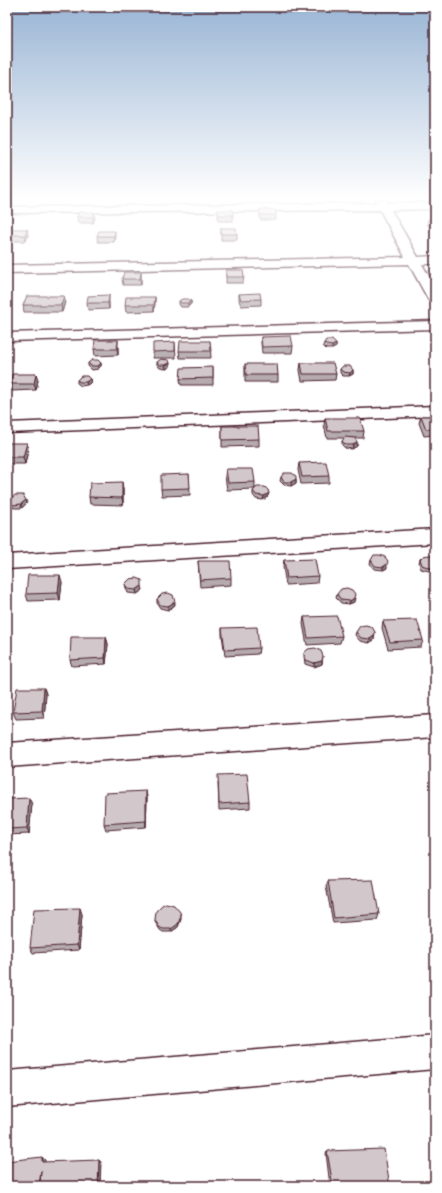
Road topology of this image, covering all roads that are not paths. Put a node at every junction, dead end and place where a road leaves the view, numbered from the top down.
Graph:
1 (411, 256) edge
2 (413, 260) junction
3 (435, 260) edge
4 (7, 269) edge
5 (435, 299) edge
6 (435, 325) edge
7 (7, 337) edge
8 (435, 411) edge
9 (7, 428) edge
10 (435, 536) edge
11 (7, 562) edge
12 (435, 726) edge
13 (7, 755) edge
14 (435, 1052) edge
15 (7, 1088) edge

1 - 2 street
2 - 3 street
2 - 4 street
2 - 5 street
6 - 7 street
8 - 9 street
10 - 11 street
12 - 13 street
14 - 15 street

